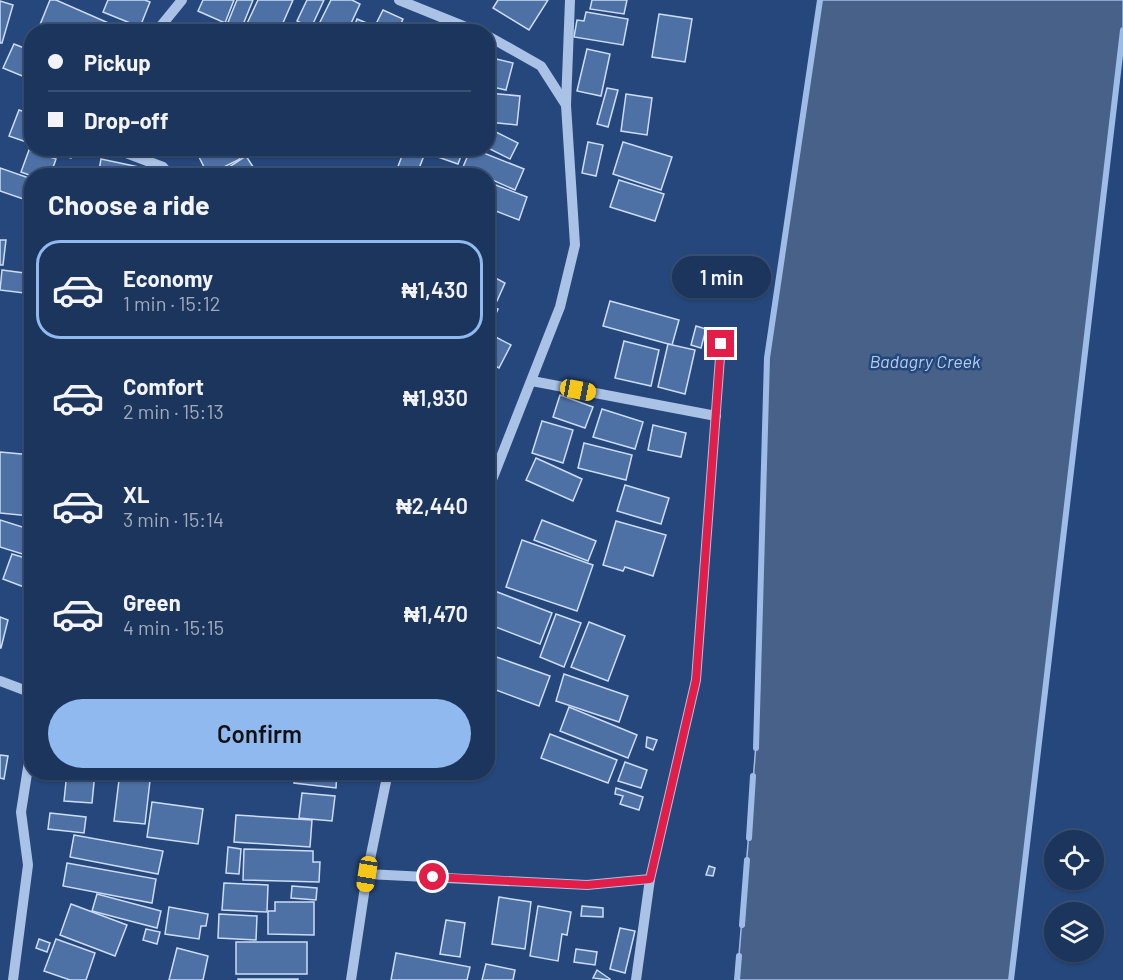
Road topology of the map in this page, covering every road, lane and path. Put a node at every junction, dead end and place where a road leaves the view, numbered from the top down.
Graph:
1 (182, 0) edge
2 (399, 0) edge
3 (570, 0) edge
4 (162, 24) edge
5 (458, 24) edge
6 (495, 40) edge
7 (566, 105) junction
8 (135, 156) edge
9 (165, 168) edge
10 (721, 344) dead end
11 (532, 381) junction
12 (716, 416) junction
13 (495, 473) edge
14 (0, 681) edge
15 (24, 690) edge
16 (26, 780) edge
17 (386, 780) edge
18 (367, 874) junction
19 (650, 879) junction
20 (13, 980) edge
21 (351, 980) edge
22 (636, 980) edge

1 - 4 street
2 - 5 street
3 - 7 street
6 - 7 street
7 - 11 street
8 - 9 street
10 - 12 street
11 - 12 street
11 - 13 street
12 - 19 street
14 - 15 street
16 - 20 street
17 - 18 street
18 - 19 street
18 - 21 street
19 - 22 street

